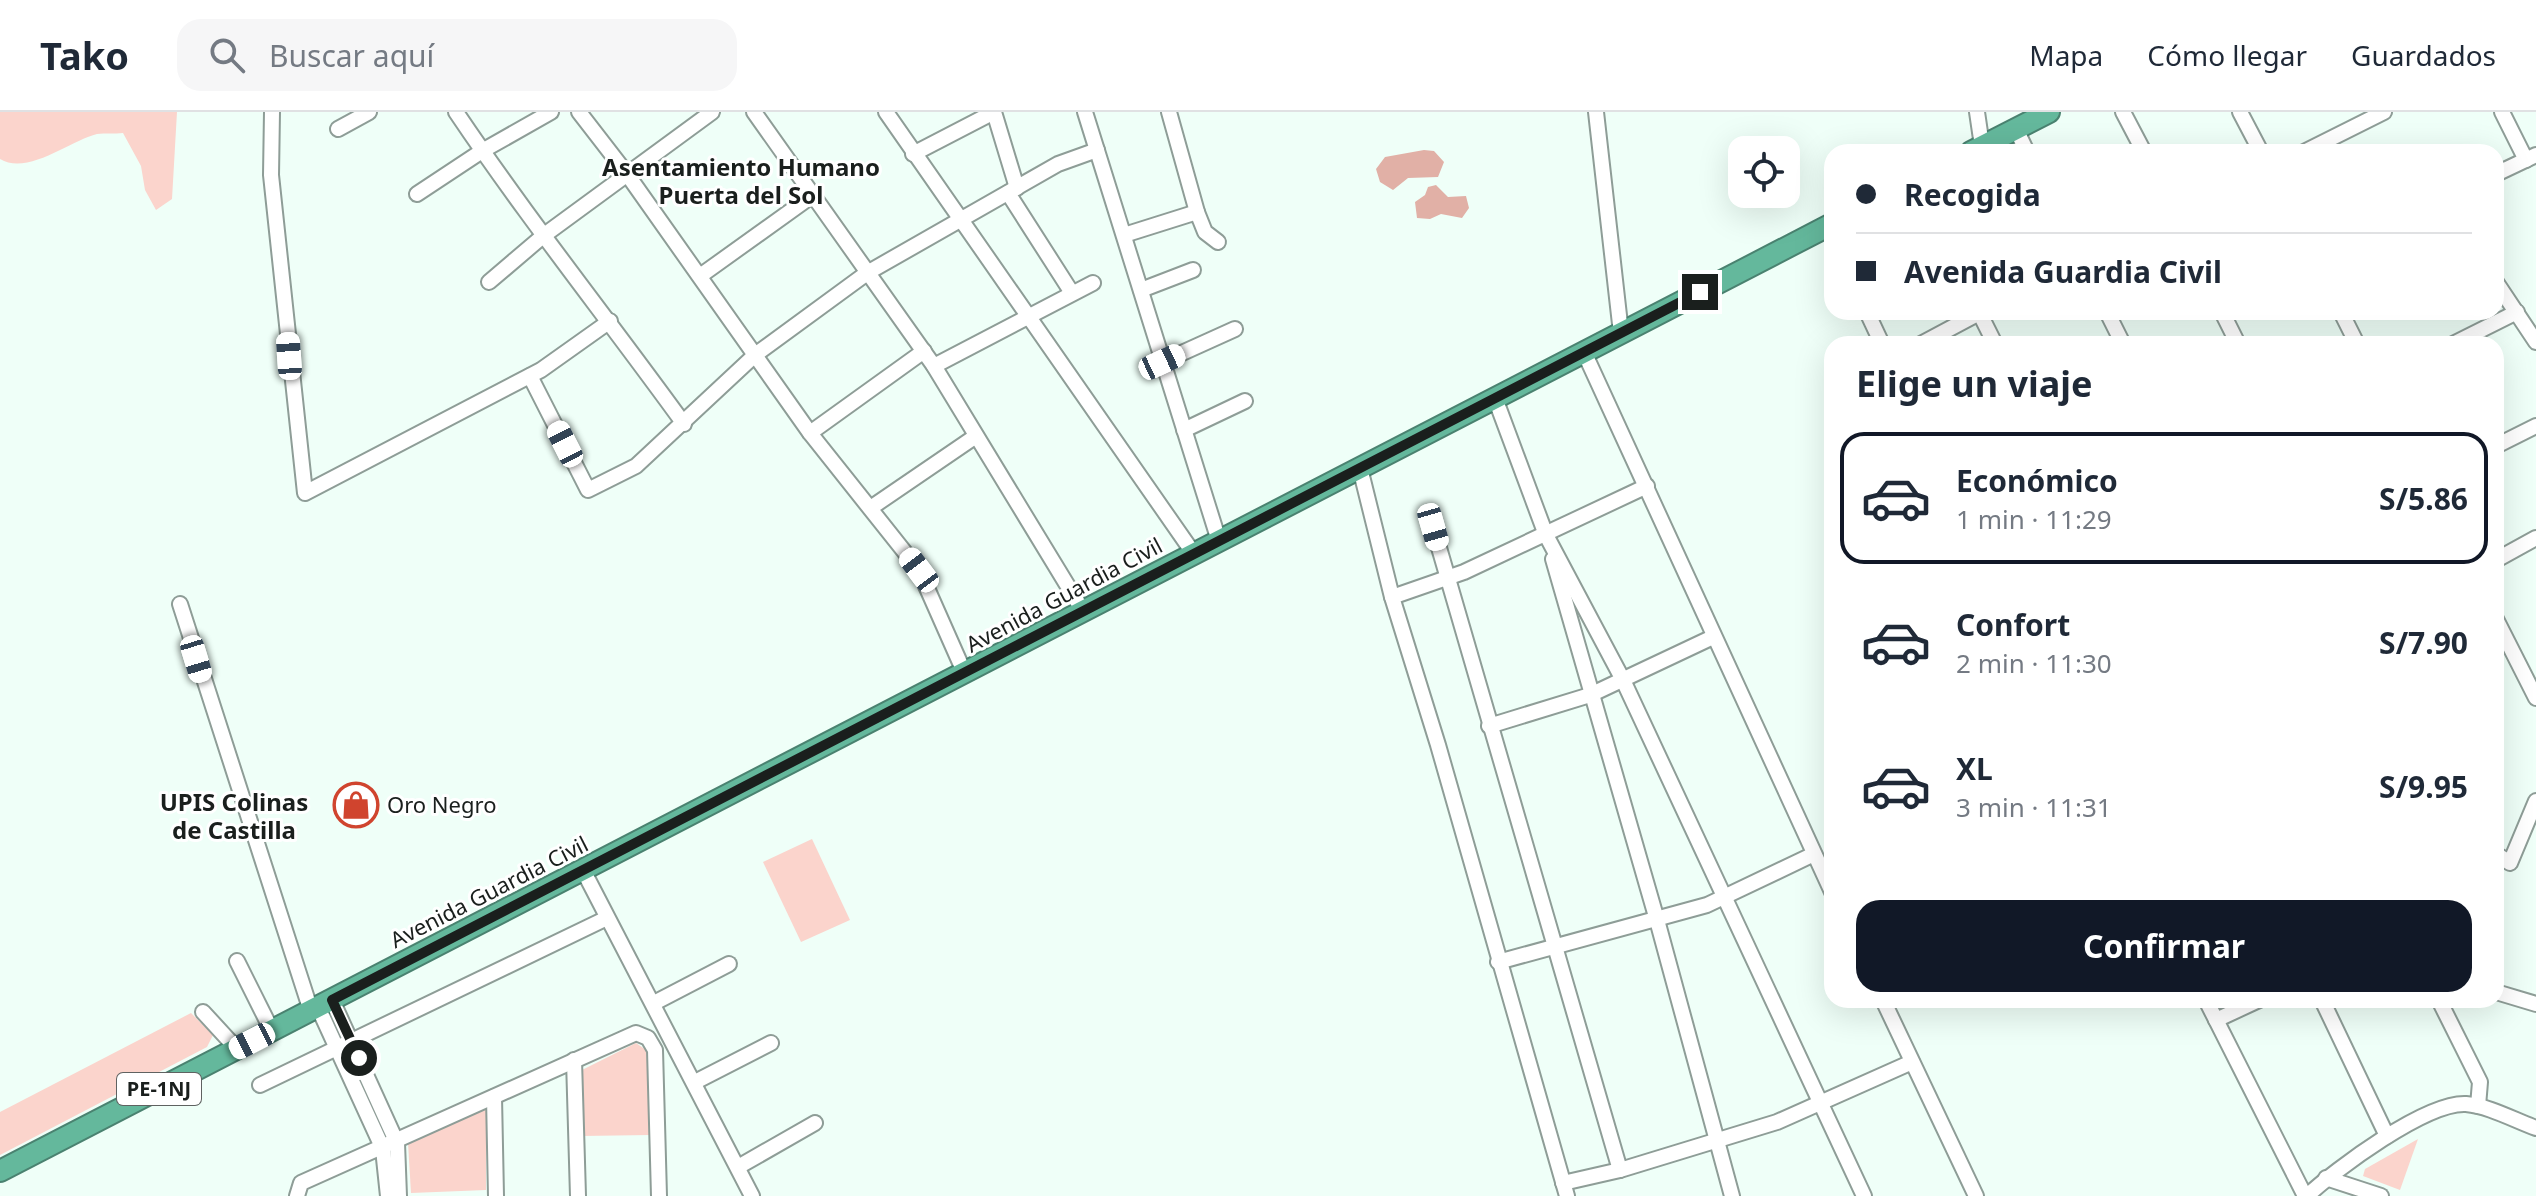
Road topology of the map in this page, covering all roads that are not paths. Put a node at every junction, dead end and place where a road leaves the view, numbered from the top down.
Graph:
1 (272, 112) edge
2 (369, 112) edge
3 (456, 112) edge
4 (551, 112) edge
5 (579, 112) edge
6 (712, 112) edge
7 (754, 112) edge
8 (886, 112) edge
9 (994, 112) edge
10 (1085, 112) edge
11 (1169, 112) edge
12 (1596, 112) edge
13 (1977, 112) edge
14 (2049, 112) edge
15 (2123, 112) edge
16 (2240, 112) edge
17 (2384, 112) edge
18 (2502, 112) edge
19 (338, 129) dead end
20 (2016, 129) junction
21 (1977, 144) edge
22 (1987, 144) edge
23 (2023, 144) edge
24 (2140, 144) edge
25 (2257, 144) edge
26 (2320, 144) edge
27 (1097, 150) junction
28 (482, 151) junction
29 (913, 154) junction
30 (2531, 158) edge
31 (2504, 170) edge
32 (627, 174) junction
33 (1012, 190) junction
34 (417, 194) dead end
35 (813, 195) junction
36 (1197, 212) junction
37 (960, 220) junction
38 (1824, 228) edge
39 (1124, 235) junction
40 (543, 236) junction
41 (1218, 242) dead end
42 (1193, 270) dead end
43 (867, 273) junction
44 (700, 276) junction
45 (489, 282) dead end
46 (1093, 283) dead end
47 (1141, 290) junction
48 (1072, 293) junction
49 (2504, 293) edge
50 (2517, 312) junction
51 (1026, 317) junction
52 (2504, 318) edge
53 (1965, 320) edge
54 (2501, 320) edge
55 (610, 321) junction
56 (1235, 329) dead end
57 (1621, 333) junction
58 (1936, 336) edge
59 (2469, 336) edge
60 (2536, 342) edge
61 (924, 351) junction
62 (1584, 352) junction
63 (755, 355) junction
64 (1162, 362) junction
65 (934, 366) junction
66 (530, 376) junction
67 (1495, 398) junction
68 (1245, 401) dead end
69 (684, 424) junction
70 (2536, 426) edge
71 (1184, 430) junction
72 (810, 433) junction
73 (976, 436) junction
74 (2504, 442) edge
75 (1360, 468) junction
76 (1647, 486) junction
77 (872, 507) junction
78 (1433, 527) dead end
79 (1546, 535) junction
80 (2536, 538) edge
81 (1219, 541) junction
82 (1194, 554) junction
83 (2504, 556) edge
84 (1447, 579) junction
85 (1392, 597) junction
86 (180, 604) dead end
87 (1083, 611) junction
88 (2504, 635) edge
89 (1713, 637) junction
90 (965, 674) junction
91 (1623, 680) junction
92 (1590, 695) junction
93 (2536, 698) edge
94 (1489, 726) junction
95 (2536, 801) edge
96 (1814, 854) junction
97 (2504, 859) edge
98 (583, 870) junction
99 (1824, 875) edge
100 (1725, 898) junction
101 (607, 918) junction
102 (1657, 920) junction
103 (1556, 945) junction
104 (237, 961) dead end
105 (1498, 962) junction
106 (729, 964) dead end
107 (2504, 994) edge
108 (654, 1003) junction
109 (2536, 1004) edge
110 (321, 1006) junction
111 (1887, 1008) edge
112 (2210, 1008) edge
113 (2242, 1008) edge
114 (2326, 1008) edge
115 (2443, 1008) edge
116 (203, 1012) dead end
117 (2216, 1020) junction
118 (272, 1031) junction
119 (771, 1043) dead end
120 (345, 1045) junction
121 (237, 1049) junction
122 (574, 1060) junction
123 (1912, 1062) junction
124 (695, 1082) junction
125 (260, 1085) dead end
126 (494, 1097) junction
127 (1821, 1103) junction
128 (2478, 1106) junction
129 (815, 1123) dead end
130 (2536, 1128) edge
131 (2387, 1136) junction
132 (1718, 1140) junction
133 (390, 1146) junction
134 (738, 1167) junction
135 (1620, 1170) junction
136 (0, 1171) edge
137 (2326, 1178) junction
138 (1565, 1189) edge
139 (297, 1196) edge
140 (388, 1196) edge
141 (399, 1196) edge
142 (496, 1196) edge
143 (578, 1196) edge
144 (659, 1196) edge
145 (752, 1196) edge
146 (1732, 1196) edge
147 (1864, 1196) edge
148 (1976, 1196) edge
149 (2306, 1196) edge
150 (2381, 1196) edge

1 - 66 street
2 - 19 street
3 - 28 street
4 - 28 street
5 - 32 street
6 - 32 street
7 - 35 street
8 - 29 street
9 - 29 street
9 - 33 street
10 - 27 street
11 - 36 street
12 - 57 street
13 - 21 street
14 - 20 highway
15 - 24 street
16 - 25 street
17 - 26 street
18 - 30 street
20 - 22 highway
20 - 23 street
27 - 33 street
27 - 39 street
28 - 34 street
28 - 40 street
29 - 37 street
30 - 31 street
32 - 40 street
32 - 44 street
33 - 37 street
33 - 48 street
35 - 43 street
35 - 44 street
36 - 39 street
36 - 41 street
37 - 43 street
37 - 51 street
38 - 57 highway, Avenida Guardia Civil / PE-1NJ
39 - 47 street
40 - 45 street
40 - 55 street
42 - 47 street
43 - 61 street
43 - 63 street
44 - 63 street
46 - 48 street
47 - 64 street
48 - 51 street
49 - 50 street
50 - 52 street
50 - 60 street
51 - 65 street
51 - 82 street
53 - 58 street
54 - 59 street
55 - 66 street
55 - 69 street
56 - 64 street
57 - 62 highway, Avenida Guardia Civil / PE-1NJ
61 - 65 street
61 - 72 street
62 - 67 highway, Avenida Guardia Civil / PE-1NJ
62 - 76 street
63 - 69 street
63 - 72 street
64 - 71 street
65 - 73 street
66 - 69 street
67 - 75 highway, Avenida Guardia Civil / PE-1NJ
67 - 79 street
68 - 71 street
70 - 74 street
71 - 81 street
72 - 77 street
73 - 77 street
73 - 87 street
75 - 81 highway, Avenida Guardia Civil / PE-1NJ
75 - 85 street
76 - 79 street
76 - 89 street
77 - 90 street
78 - 84 street
79 - 84 street
79 - 91 street
79 - 92 street
80 - 83 street
81 - 82 highway, Avenida Guardia Civil / PE-1NJ
82 - 87 highway, Avenida Guardia Civil / PE-1NJ
84 - 85 street
84 - 94 street
85 - 105 street
86 - 110 street
87 - 90 highway, Avenida Guardia Civil / PE-1NJ
88 - 93 street
89 - 91 street
89 - 96 street
90 - 98 highway, Avenida Guardia Civil / PE-1NJ
91 - 92 street
91 - 100 street
92 - 94 street
92 - 102 street
94 - 103 street
95 - 97 street
96 - 99 street
96 - 100 street
98 - 101 street
98 - 110 highway, Avenida Guardia Civil / PE-1NJ
100 - 102 street
100 - 127 street
101 - 108 street
101 - 120 street
102 - 103 street
102 - 132 street
103 - 105 street
103 - 135 street
104 - 118 street
105 - 138 street
106 - 108 street
107 - 109 street
108 - 124 street
110 - 118 highway, PE-1NJ
110 - 120 street
111 - 123 street
112 - 117 street
113 - 117 street
114 - 131 street
115 - 128 street
116 - 121 street
117 - 149 street
118 - 121 highway, PE-1NJ
119 - 124 street
120 - 125 street
120 - 133 street
121 - 136 highway, PE-1NJ
122 - 126 street
122 - 143 street
122 - 144 street
123 - 127 street
123 - 148 street
124 - 134 street
126 - 133 street
126 - 142 street
127 - 132 street
127 - 147 street
128 - 130 street
128 - 131 street
129 - 134 street
131 - 137 street
132 - 135 street
132 - 146 street
133 - 139 street
133 - 140 street
133 - 141 street
134 - 145 street
135 - 138 street
137 - 149 street
137 - 150 street

